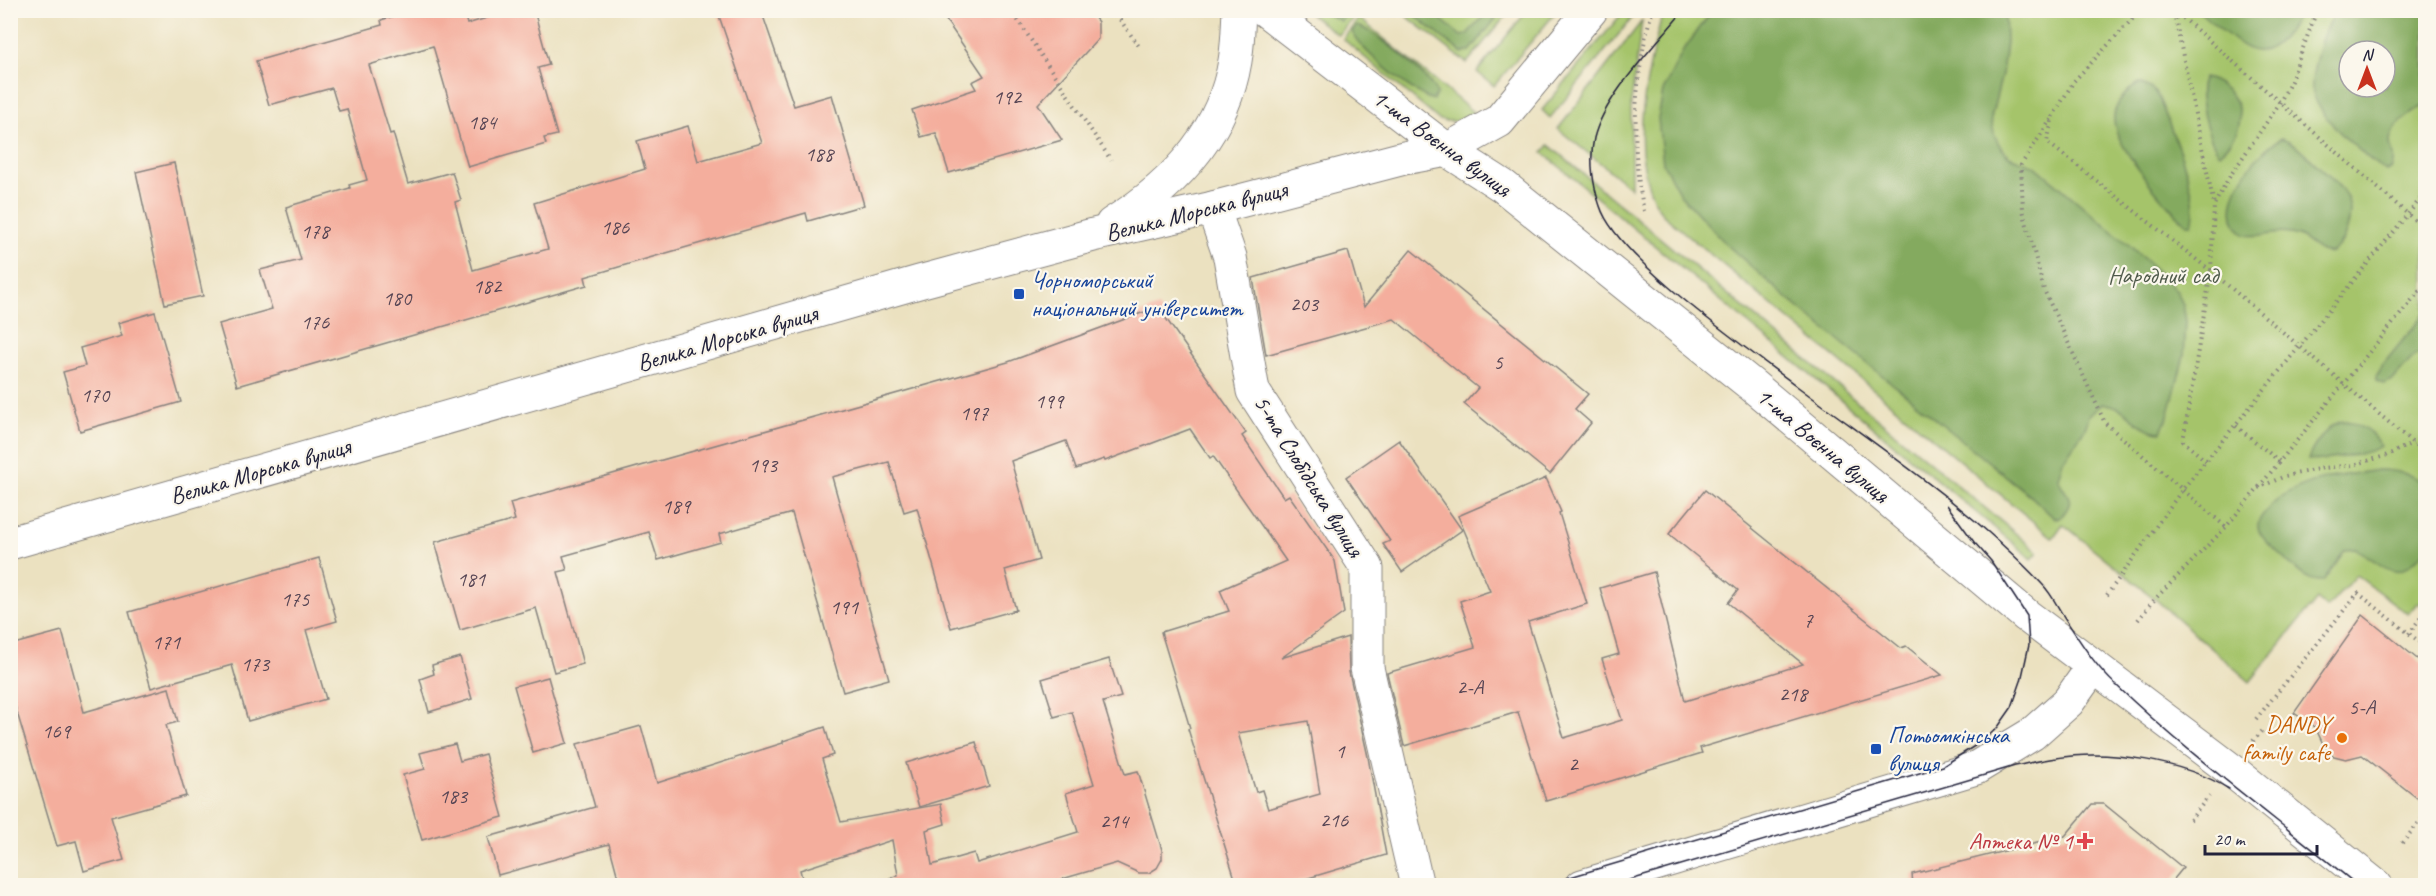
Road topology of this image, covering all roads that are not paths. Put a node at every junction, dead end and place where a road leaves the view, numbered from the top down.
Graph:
1 (1239, 10) edge
2 (1265, 10) edge
3 (1591, 10) edge
4 (1448, 150) junction
5 (1213, 208) junction
6 (1093, 235) junction
7 (10, 543) edge
8 (2093, 667) junction
9 (1417, 885) edge
10 (1582, 885) edge
11 (2376, 885) edge

1 - 6 street
2 - 4 street, 1-ша Воєнна вулиця
3 - 4 street, Велика Морська вулиця
4 - 5 street, Велика Морська вулиця
4 - 8 street, 1-ша Воєнна вулиця
5 - 6 street, Велика Морська вулиця
5 - 9 street, 5-та Слобідська вулиця
6 - 7 street, Велика Морська вулиця
8 - 10 street
8 - 11 street, 1-ша Воєнна вулиця

